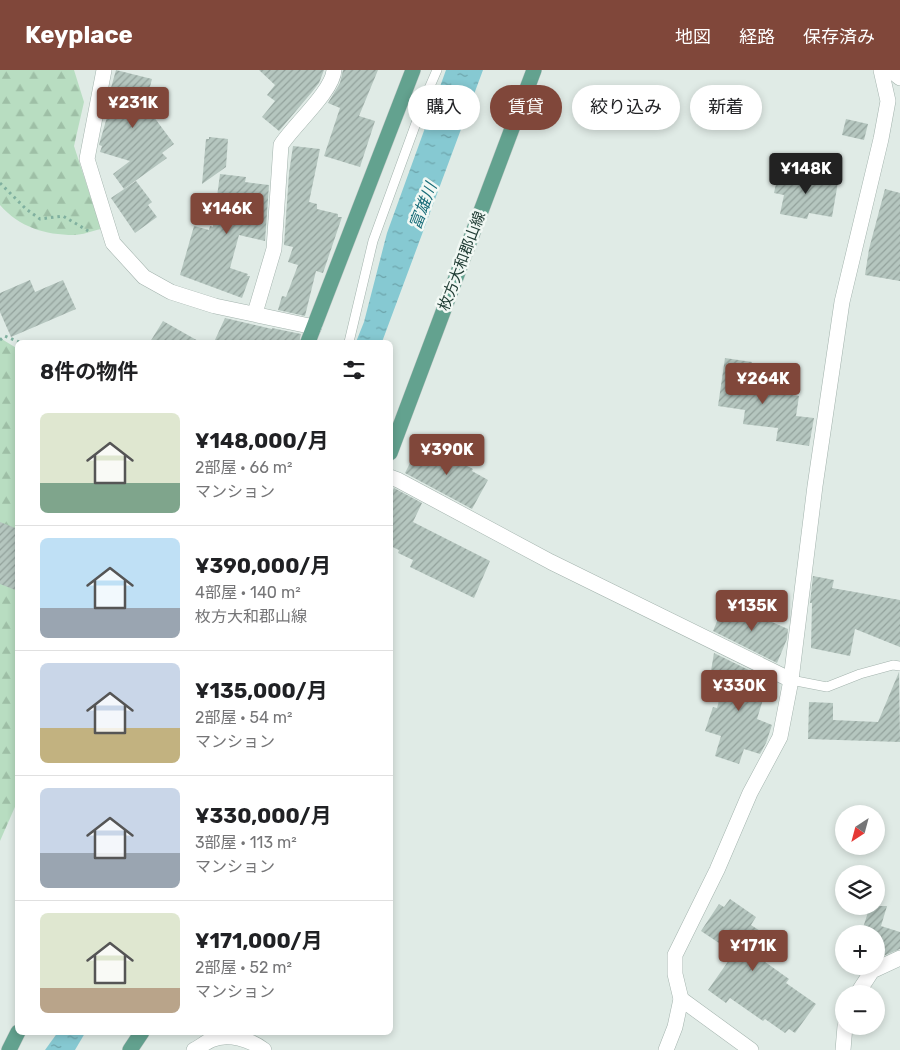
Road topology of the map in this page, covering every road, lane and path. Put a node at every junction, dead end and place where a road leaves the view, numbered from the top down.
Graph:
1 (104, 70) edge
2 (334, 70) edge
3 (413, 70) edge
4 (437, 70) edge
5 (534, 70) edge
6 (880, 70) edge
7 (890, 70) edge
8 (900, 78) edge
9 (0, 184) edge
10 (113, 243) junction
11 (255, 313) junction
12 (314, 327) junction
13 (0, 340) edge
14 (15, 340) edge
15 (309, 340) edge
16 (349, 340) edge
17 (393, 445) edge
18 (393, 478) edge
19 (900, 666) edge
20 (791, 680) junction
21 (900, 958) edge
22 (863, 985) edge
23 (681, 998) junction
24 (16, 1035) edge
25 (140, 1035) edge
26 (844, 1035) edge
27 (9, 1050) edge
28 (130, 1050) edge
29 (194, 1050) edge
30 (264, 1050) edge
31 (666, 1050) edge
32 (751, 1050) edge
33 (843, 1050) edge

1 - 10 street
2 - 11 street
3 - 12 main road
4 - 16 lane
5 - 17 main road, 枚方大和郡山線
6 - 20 street
7 - 8 street
9 - 10 path
10 - 11 street
11 - 12 street
12 - 15 main road
13 - 14 path
18 - 20 street
19 - 20 lane
20 - 23 street
21 - 22 street
23 - 31 street
23 - 32 street
24 - 27 main road
25 - 28 main road
26 - 33 street
29 - 30 street

